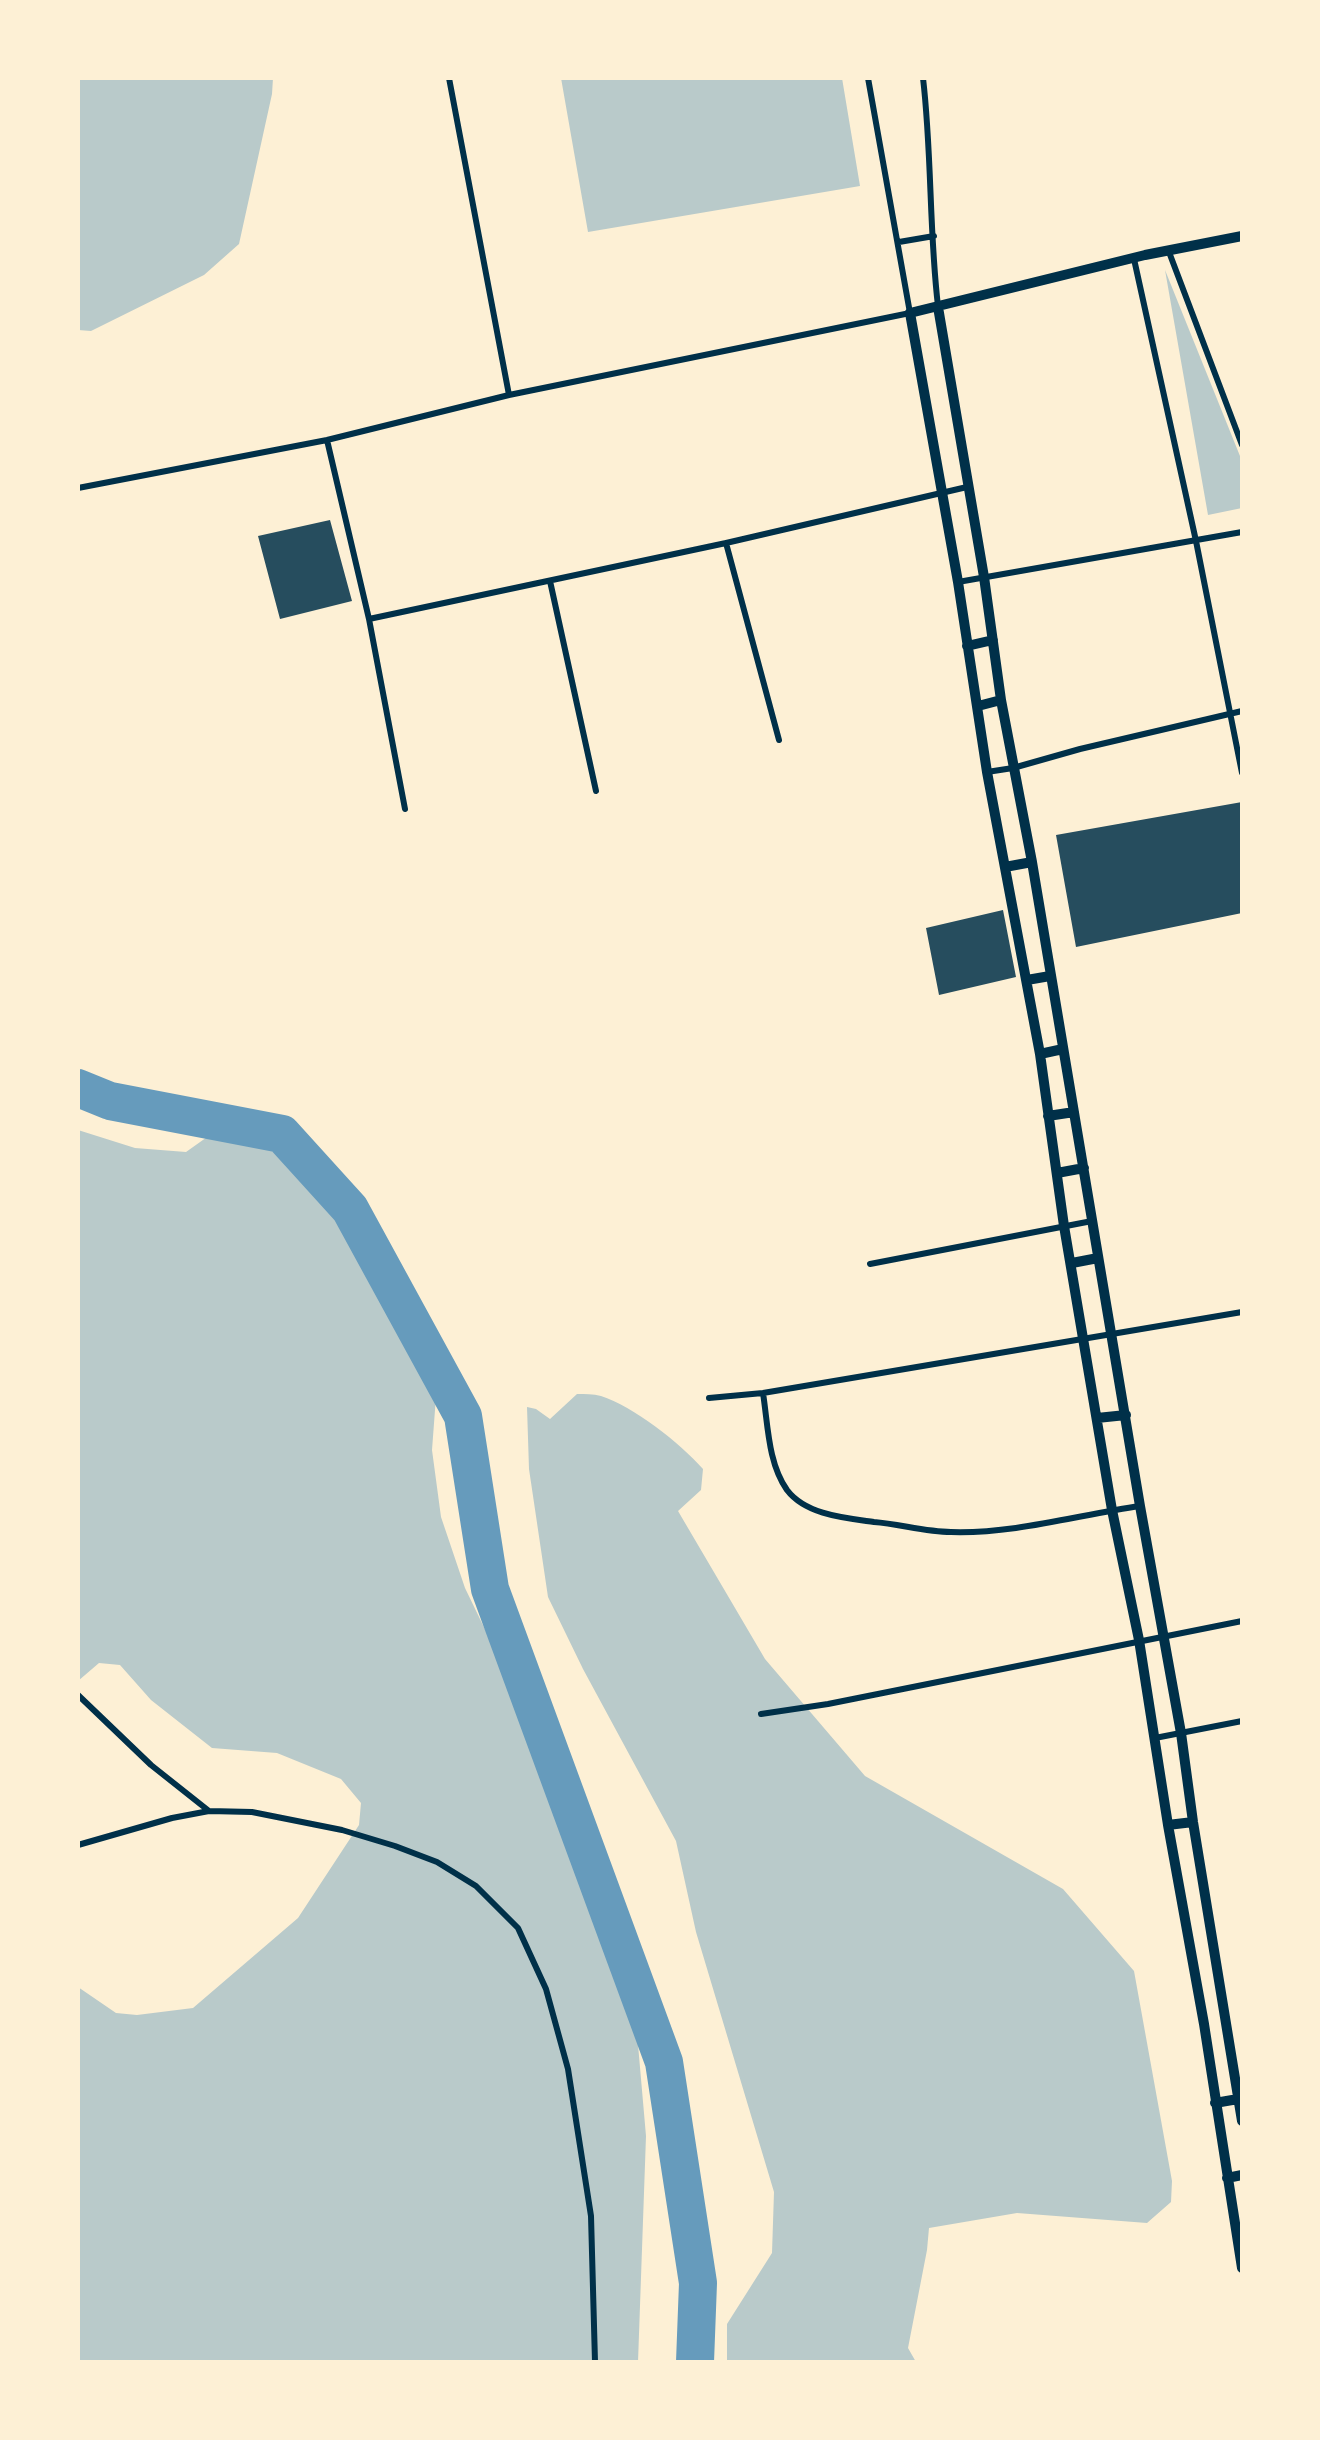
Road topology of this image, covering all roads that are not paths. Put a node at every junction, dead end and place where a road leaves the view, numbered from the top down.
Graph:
1 (449, 78) edge
2 (868, 78) edge
3 (923, 78) edge
4 (934, 236) junction
5 (1242, 236) edge
6 (899, 242) junction
7 (1169, 252) junction
8 (1134, 259) junction
9 (938, 307) junction
10 (910, 313) junction
11 (509, 395) junction
12 (327, 440) junction
13 (1242, 445) edge
14 (967, 487) junction
15 (78, 488) edge
16 (943, 493) junction
17 (1242, 532) edge
18 (1196, 541) junction
19 (726, 543) junction
20 (984, 577) junction
21 (550, 580) junction
22 (958, 582) junction
23 (369, 619) junction
24 (993, 640) junction
25 (967, 646) junction
26 (1001, 700) junction
27 (978, 706) junction
28 (1242, 711) edge
29 (1230, 713) junction
30 (780, 740) dead end
31 (1013, 768) junction
32 (987, 772) junction
33 (1242, 774) edge
34 (596, 791) dead end
35 (405, 809) dead end
36 (1032, 862) junction
37 (1005, 867) junction
38 (1050, 976) junction
39 (1027, 980) junction
40 (1063, 1049) junction
41 (1040, 1054) junction
42 (1074, 1112) junction
43 (1048, 1116) junction
44 (1084, 1168) junction
45 (1058, 1173) junction
46 (1092, 1221) junction
47 (1064, 1226) junction
48 (1098, 1258) junction
49 (1072, 1263) junction
50 (870, 1264) dead end
51 (1242, 1312) edge
52 (1112, 1335) junction
53 (1083, 1338) junction
54 (763, 1394) junction
55 (709, 1398) dead end
56 (1126, 1415) junction
57 (1097, 1418) junction
58 (1140, 1506) junction
59 (1112, 1510) junction
60 (1242, 1621) edge
61 (1164, 1636) junction
62 (1139, 1640) junction
63 (78, 1695) edge
64 (761, 1714) dead end
65 (1242, 1721) edge
66 (1181, 1733) junction
67 (1155, 1738) junction
68 (209, 1810) junction
69 (1193, 1822) junction
70 (1168, 1825) junction
71 (78, 1845) edge
72 (1225, 2022) junction
73 (1204, 2024) junction
74 (1238, 2098) junction
75 (1215, 2103) junction
76 (1242, 2121) edge
77 (1242, 2175) edge
78 (1227, 2178) junction
79 (1241, 2256) edge
80 (1242, 2268) edge
81 (595, 2362) edge

1 - 11 street
2 - 6 street
3 - 4 street
4 - 6 street
4 - 9 street
5 - 7 street
6 - 10 street
7 - 8 street
7 - 13 street
8 - 9 street
8 - 18 street
9 - 10 street
9 - 14 street
10 - 11 street
10 - 16 street
11 - 12 street
12 - 15 street
12 - 23 street
14 - 16 street
14 - 20 street
16 - 19 street
16 - 22 street
17 - 18 street
18 - 20 street
18 - 29 street
19 - 21 street
19 - 30 street
20 - 22 street
20 - 24 street
21 - 23 street
21 - 34 street
22 - 25 street
23 - 35 street
24 - 25 street
24 - 26 street
25 - 27 street
26 - 27 street
26 - 31 street
27 - 32 street
28 - 29 street
29 - 31 street
29 - 33 street
31 - 32 street
31 - 36 street
32 - 37 street
36 - 37 street
36 - 38 street
37 - 39 street
38 - 39 street
38 - 40 street
39 - 41 street
40 - 41 street
40 - 42 street
41 - 43 street
42 - 43 street
42 - 44 street
43 - 45 street
44 - 45 street
44 - 46 street
45 - 47 street
46 - 47 street
46 - 48 street
47 - 49 street
47 - 50 street
48 - 49 street
48 - 52 street
49 - 53 street
51 - 52 street
52 - 53 street
52 - 56 street
53 - 54 street
53 - 57 street
54 - 55 street
54 - 59 street
56 - 57 street
56 - 58 street
57 - 59 street
58 - 59 street
58 - 61 street
59 - 62 street
60 - 61 street
61 - 62 street
61 - 66 street
62 - 64 street
62 - 67 street
63 - 68 street
65 - 66 street
66 - 67 street
66 - 69 street
67 - 70 street
68 - 71 street
68 - 81 street
69 - 70 street
69 - 72 street
70 - 73 street
72 - 73 street
72 - 74 street
73 - 75 street
74 - 75 street
74 - 76 street
75 - 78 street
77 - 78 street
78 - 79 street
79 - 80 street

